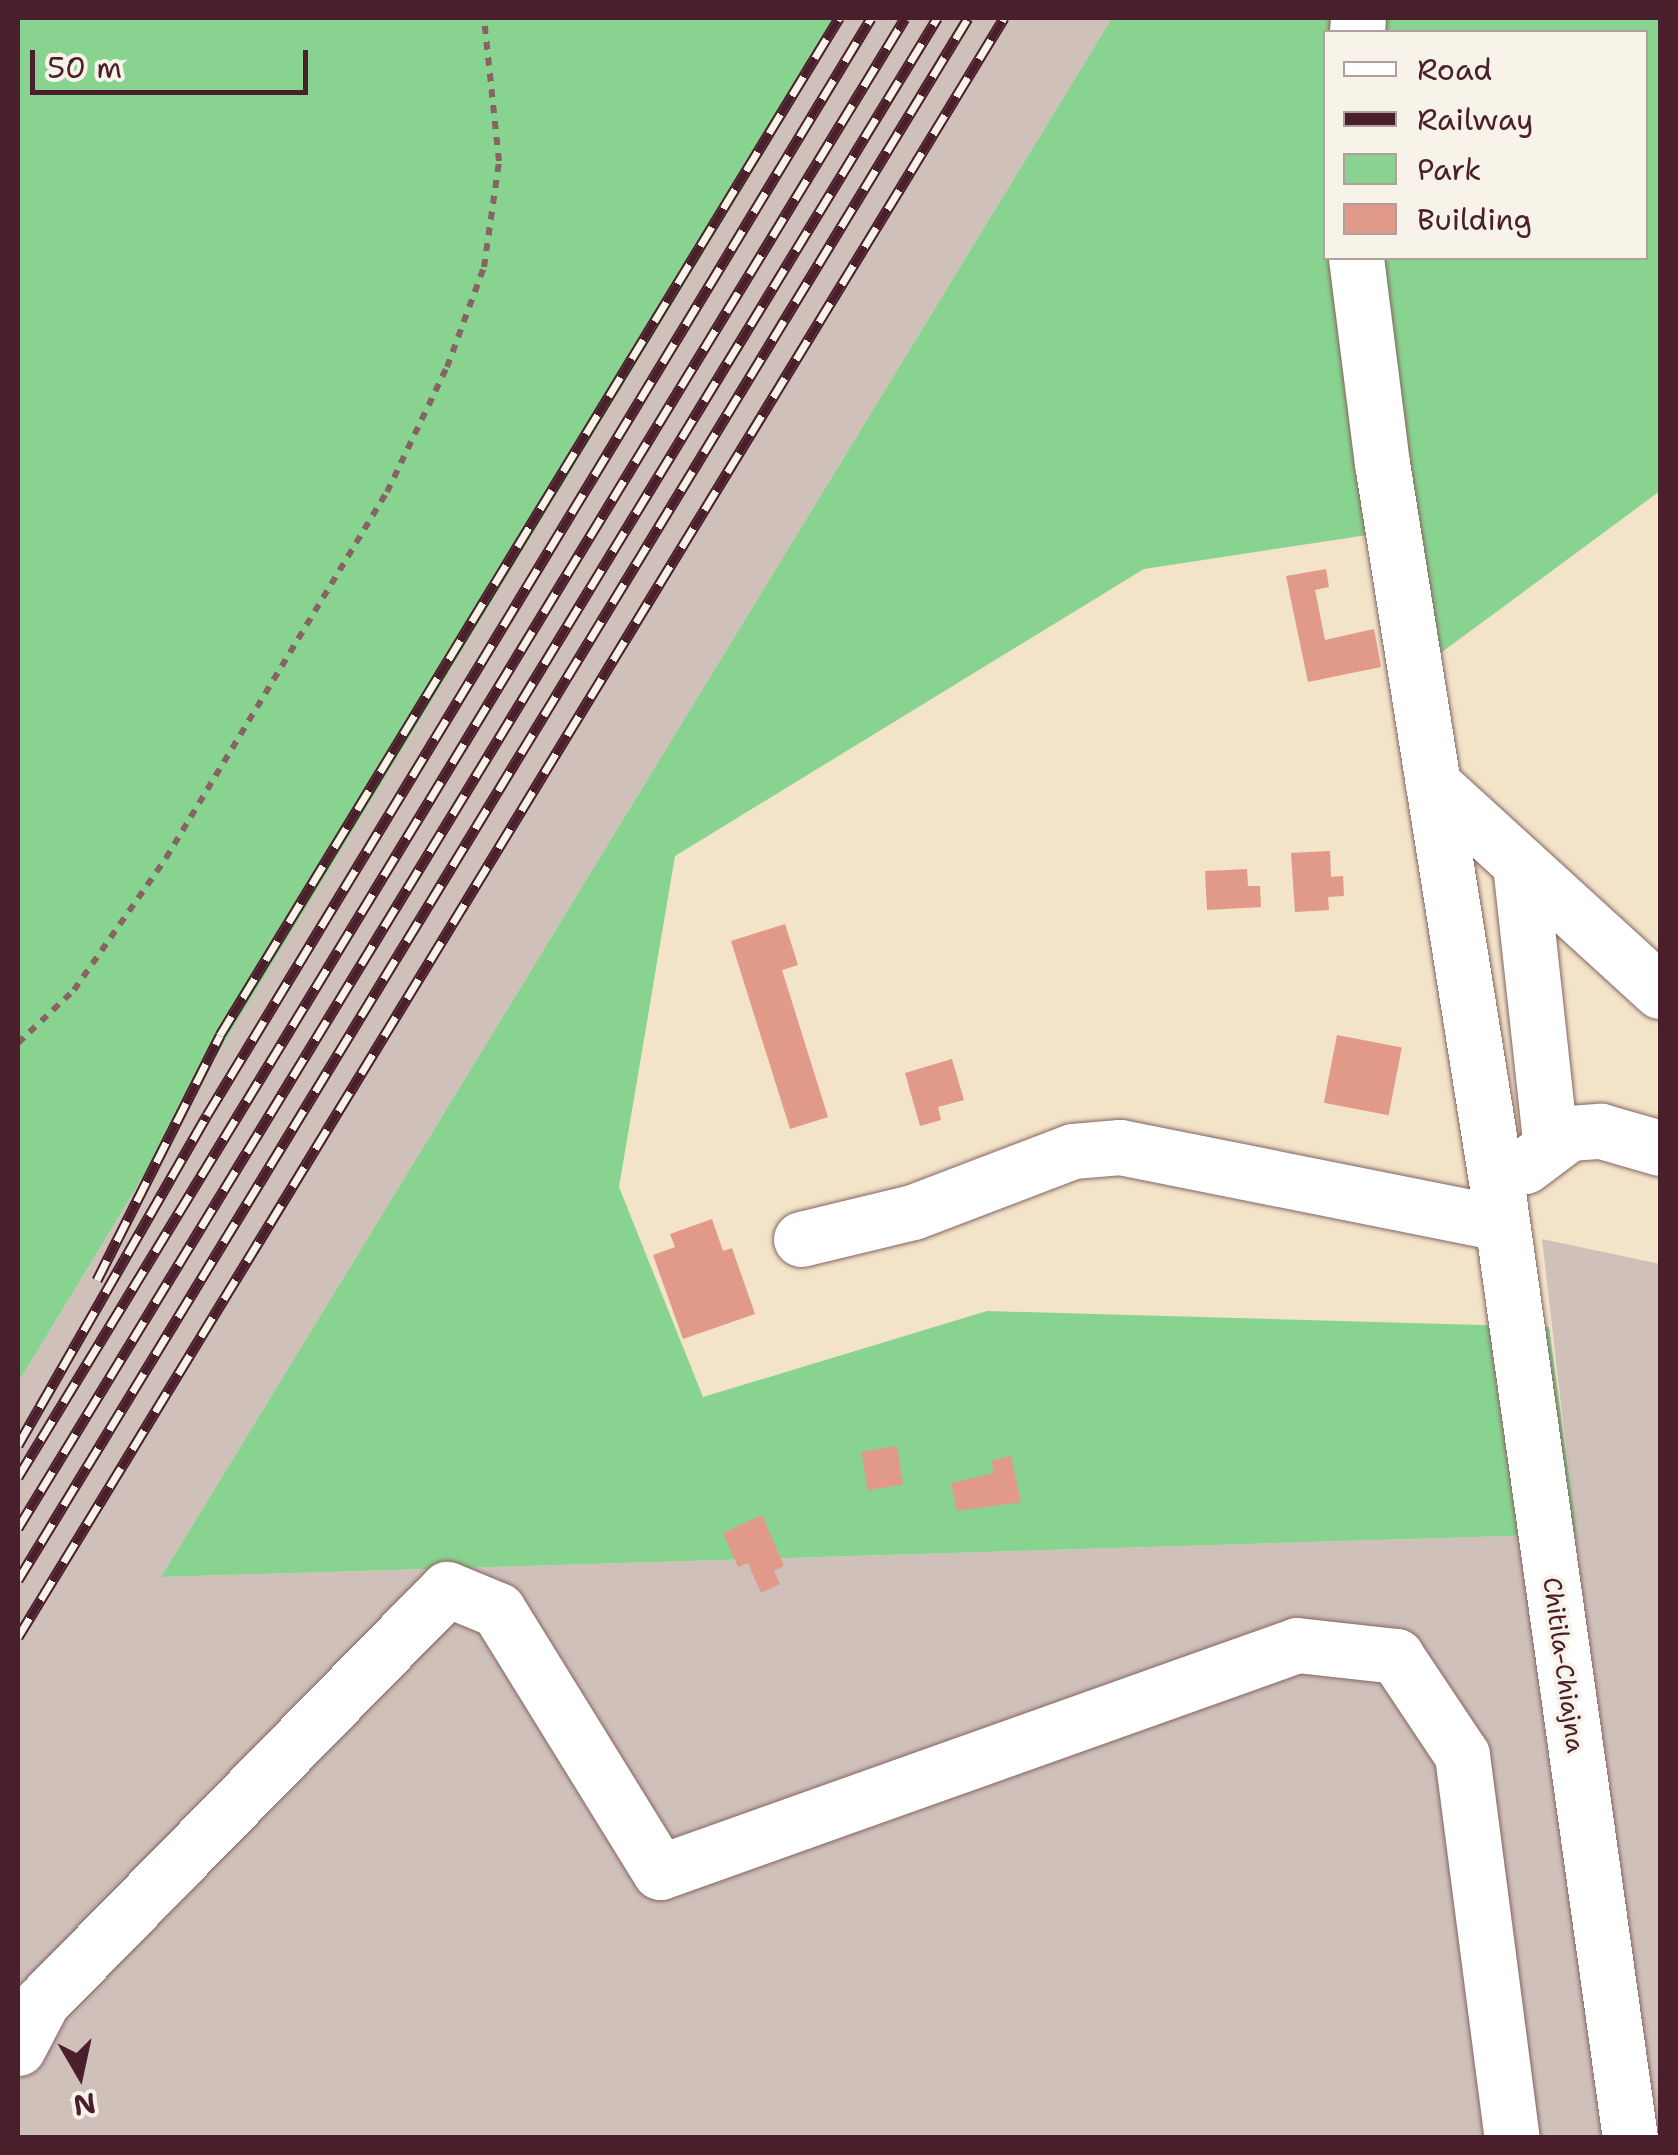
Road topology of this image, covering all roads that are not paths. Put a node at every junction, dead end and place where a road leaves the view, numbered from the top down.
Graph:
1 (1356, 260) edge
2 (1433, 784) junction
3 (1520, 864) junction
4 (1660, 991) edge
5 (1550, 1141) junction
6 (1660, 1148) edge
7 (1500, 1208) junction
8 (801, 1239) dead end
9 (18, 2048) edge
10 (1512, 2138) edge
11 (1630, 2138) edge

1 - 2 street, Chitila-Chiajna
2 - 3 street
2 - 7 street, Chitila-Chiajna
3 - 4 street
3 - 5 street
5 - 6 street
5 - 7 street
7 - 8 street
7 - 11 street, Chitila-Chiajna
9 - 10 street

